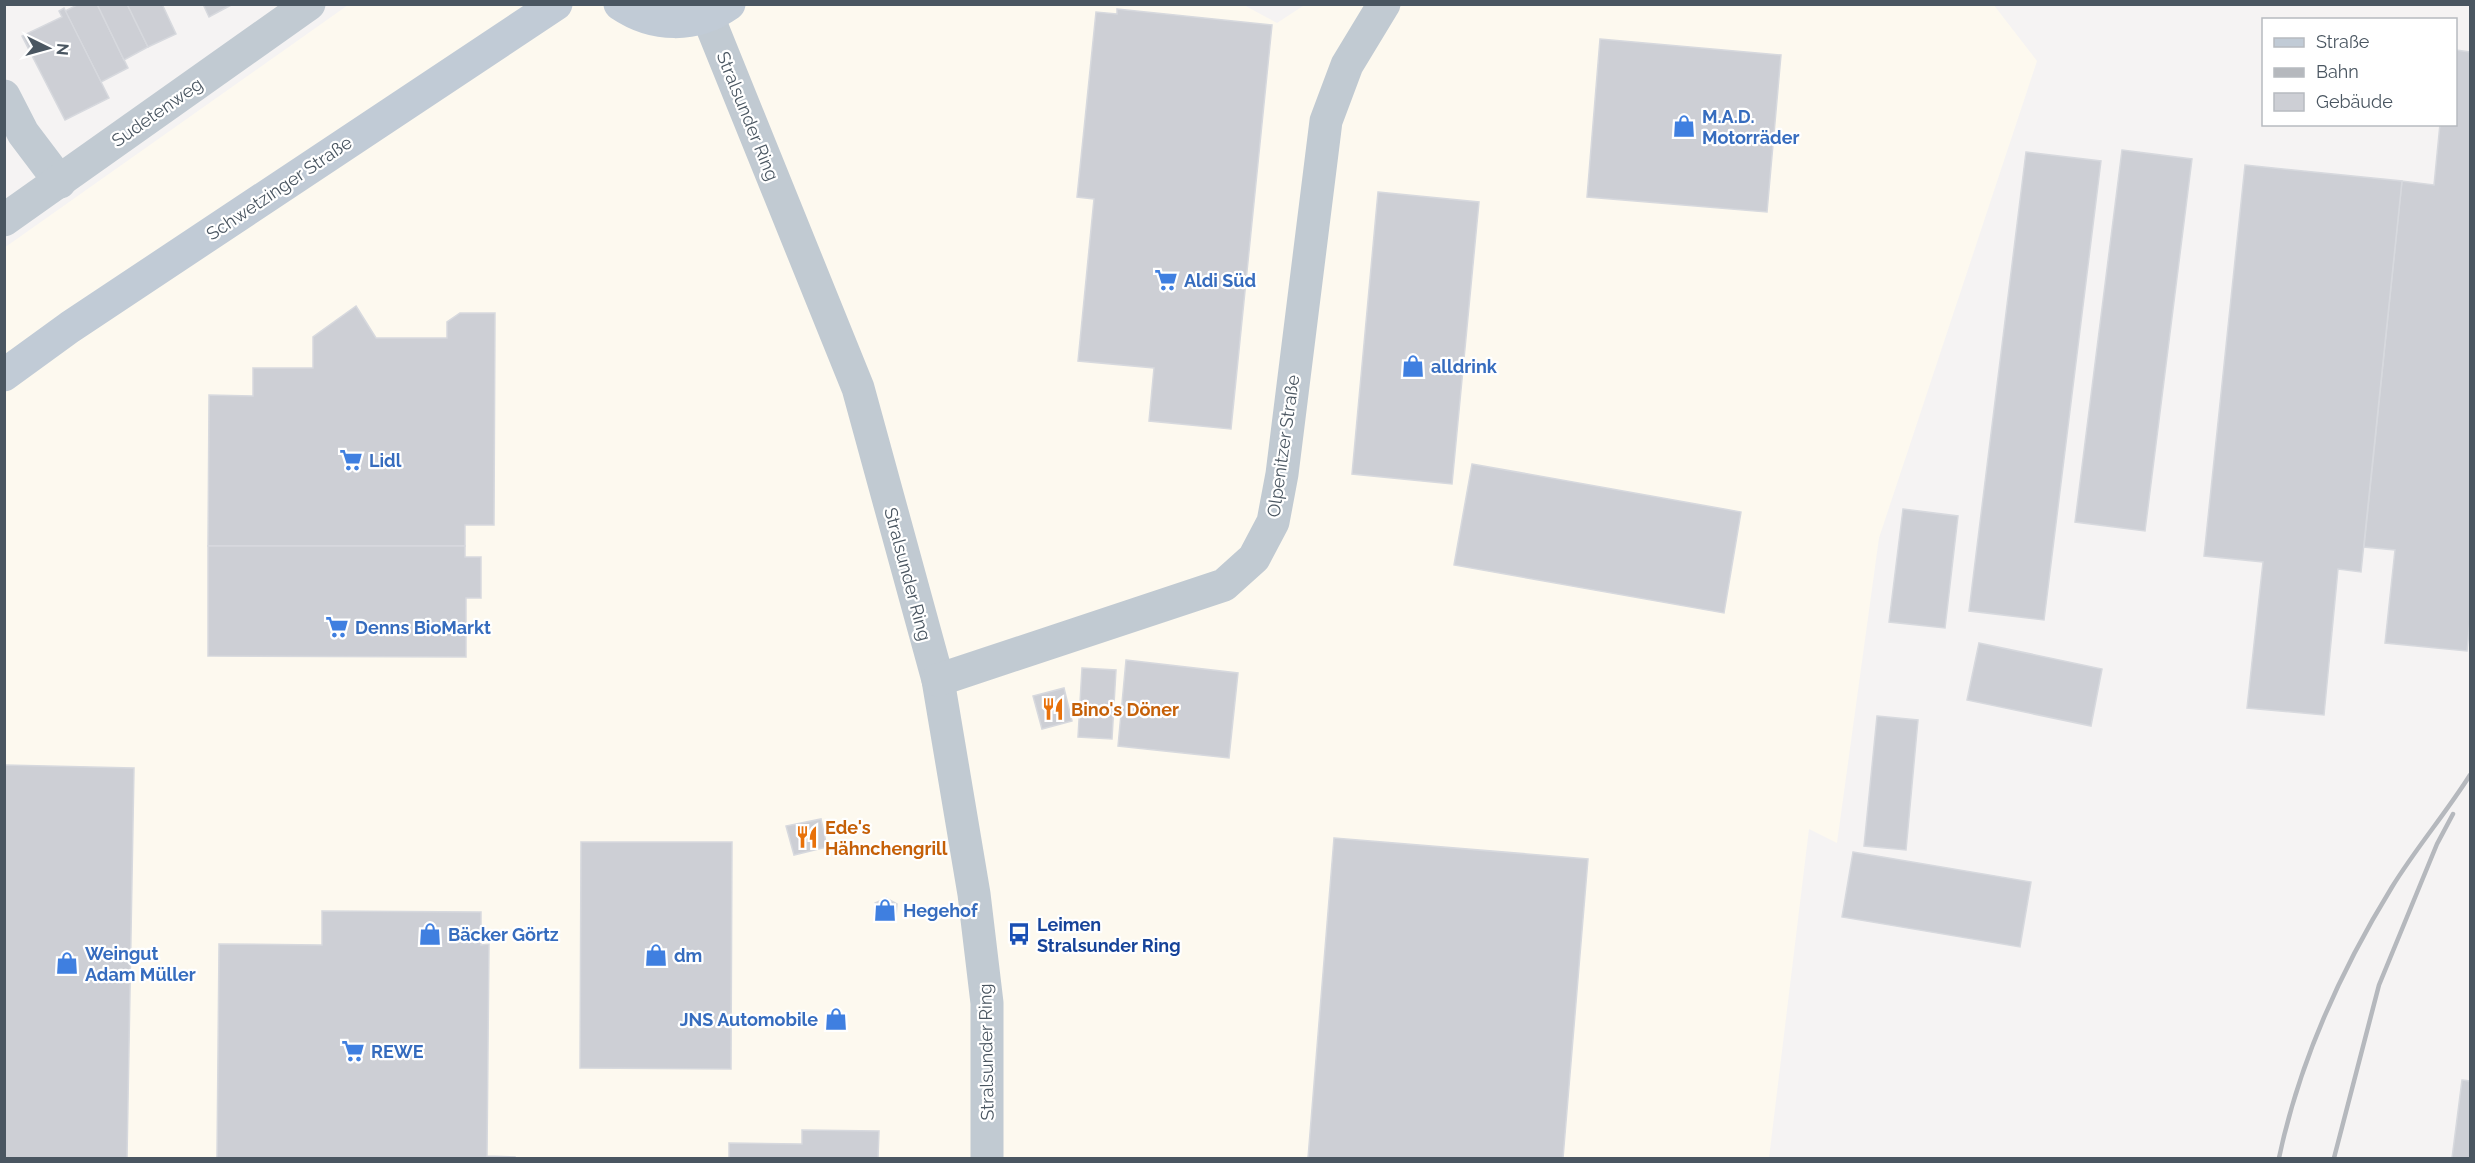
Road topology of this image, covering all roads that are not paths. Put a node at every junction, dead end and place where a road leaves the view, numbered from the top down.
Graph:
1 (309, 4) edge
2 (556, 4) edge
3 (620, 4) edge
4 (1384, 4) edge
5 (719, 10) edge
6 (4, 96) edge
7 (60, 182) junction
8 (4, 220) edge
9 (4, 375) edge
10 (938, 680) junction
11 (987, 1158) edge

1 - 7 street, Sudetenweg
2 - 9 main road, Schwetzinger Straße
3 - 5 main road
4 - 10 street, Olpenitzer Straße
5 - 10 street, Stralsunder Ring
6 - 7 street
7 - 8 street, Sudetenweg
10 - 11 street, Stralsunder Ring

